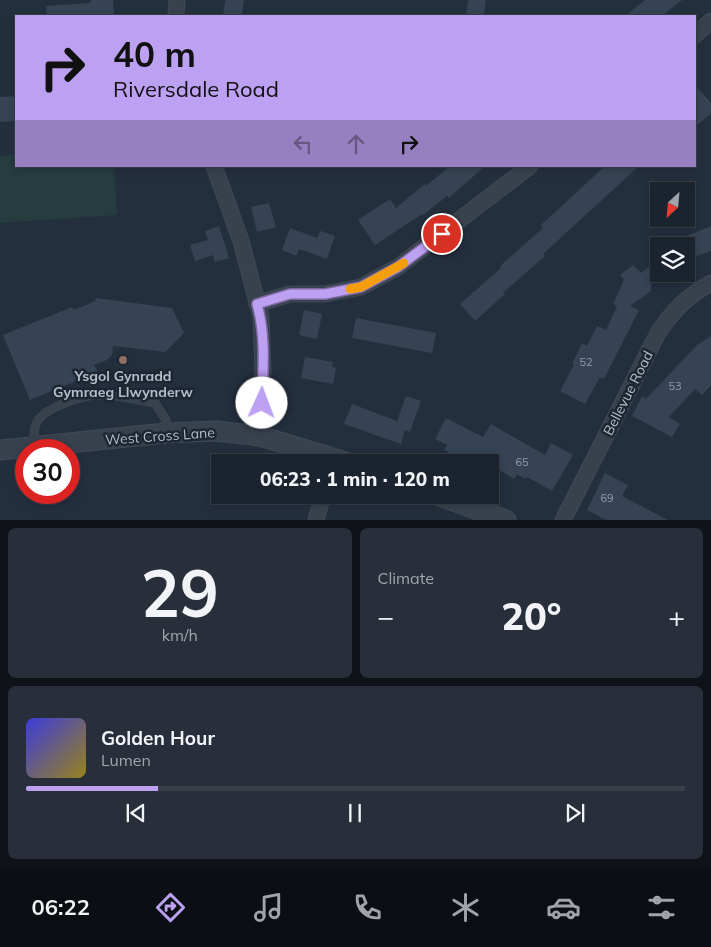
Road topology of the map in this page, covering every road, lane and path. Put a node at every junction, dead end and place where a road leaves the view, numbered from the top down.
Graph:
1 (177, 0) edge
2 (176, 15) edge
3 (711, 21) edge
4 (696, 34) edge
5 (214, 167) edge
6 (529, 167) edge
7 (711, 283) edge
8 (257, 304) junction
9 (166, 433) junction
10 (260, 436) junction
11 (34, 439) edge
12 (80, 442) edge
13 (15, 449) edge
14 (0, 450) edge
15 (316, 454) edge
16 (321, 504) edge
17 (462, 504) edge
18 (316, 520) edge
19 (506, 520) edge
20 (563, 520) edge

1 - 2 street
3 - 4 street
5 - 8 street
6 - 8 street
7 - 20 street, Bellevue Road
8 - 10 street
9 - 10 street, West Cross Lane
9 - 11 lane
9 - 12 street, West Cross Lane
10 - 15 street, West Cross Lane
13 - 14 street, West Cross Lane
16 - 18 street
17 - 19 street

